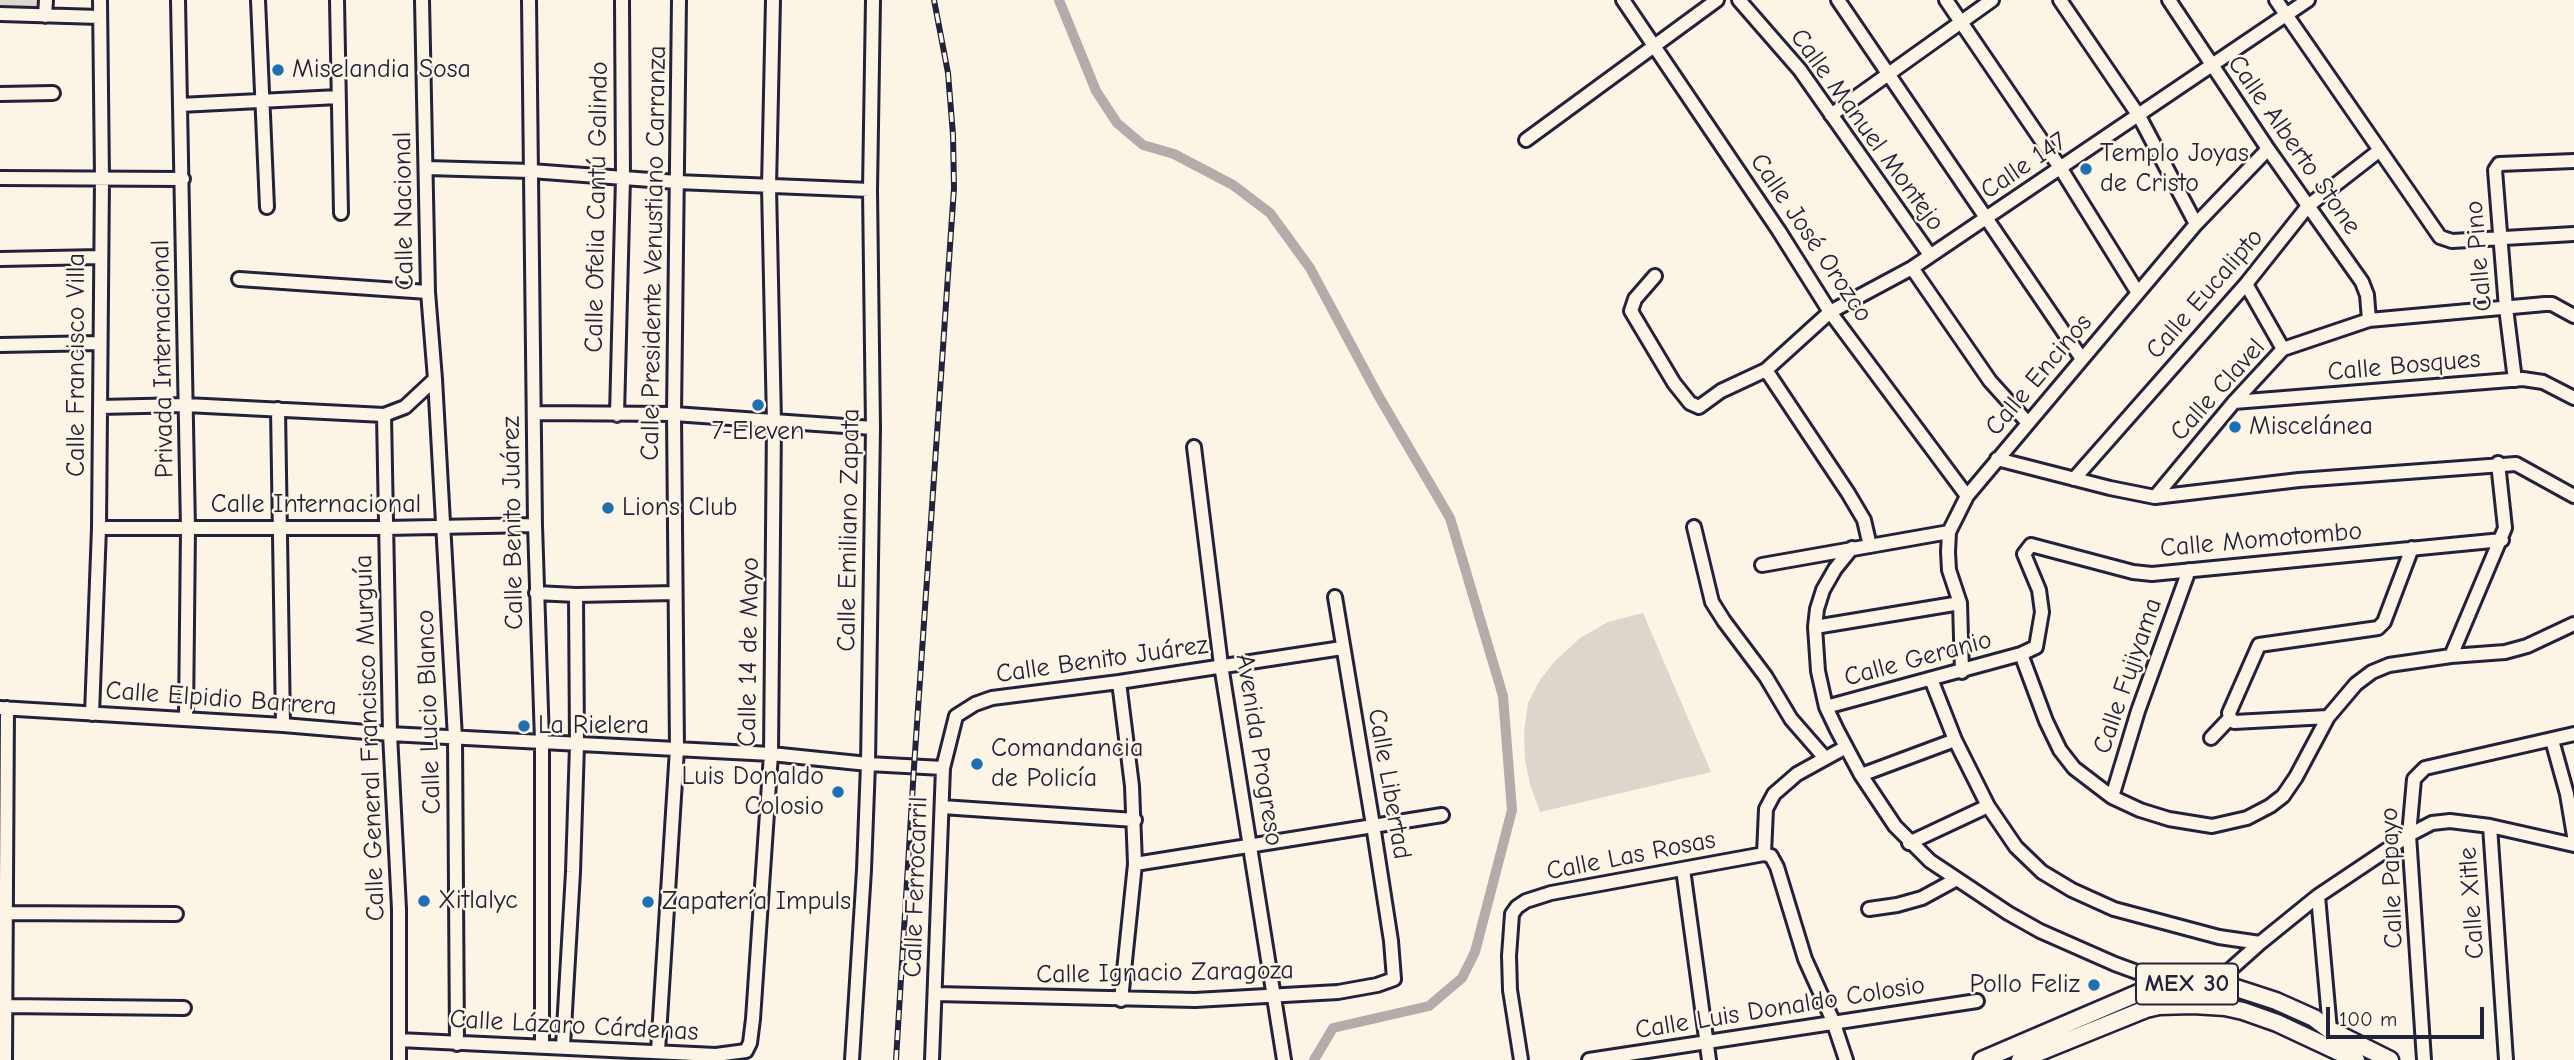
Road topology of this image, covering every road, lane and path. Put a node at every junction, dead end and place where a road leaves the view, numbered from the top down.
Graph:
1 (46, 0) edge
2 (100, 0) edge
3 (178, 0) edge
4 (258, 0) edge
5 (337, 0) edge
6 (422, 0) edge
7 (529, 0) edge
8 (622, 0) edge
9 (679, 0) edge
10 (773, 0) edge
11 (873, 0) edge
12 (1623, 0) edge
13 (1717, 0) edge
14 (1739, 0) edge
15 (1839, 0) edge
16 (1946, 0) edge
17 (1992, 0) edge
18 (2060, 0) edge
19 (2169, 0) edge
20 (2276, 0) edge
21 (2308, 0) edge
22 (0, 14) edge
23 (2287, 15) junction
24 (46, 16) junction
25 (100, 17) junction
26 (1961, 23) junction
27 (1655, 45) junction
28 (2212, 66) junction
29 (1889, 74) junction
30 (53, 93) dead end
31 (0, 94) edge
32 (338, 97) junction
33 (262, 102) junction
34 (180, 105) junction
35 (1831, 115) junction
36 (2139, 116) junction
37 (1527, 140) dead end
38 (2267, 149) junction
39 (2379, 150) junction
40 (2574, 161) edge
41 (426, 168) junction
42 (2061, 169) junction
43 (531, 171) junction
44 (0, 178) edge
45 (102, 178) junction
46 (623, 178) junction
47 (183, 179) junction
48 (677, 182) junction
49 (769, 187) junction
50 (870, 190) junction
51 (2308, 206) junction
52 (267, 207) dead end
53 (341, 213) dead end
54 (1987, 218) junction
55 (2196, 224) junction
56 (2574, 234) edge
57 (2500, 237) junction
58 (1930, 255) junction
59 (100, 257) junction
60 (0, 259) edge
61 (1912, 268) junction
62 (1655, 276) dead end
63 (239, 279) dead end
64 (2246, 284) junction
65 (428, 292) junction
66 (2138, 293) junction
67 (2505, 308) junction
68 (1830, 312) junction
69 (2574, 316) edge
70 (2369, 320) junction
71 (100, 343) junction
72 (0, 345) edge
73 (2283, 349) junction
74 (2082, 359) junction
75 (1766, 370) junction
76 (435, 379) junction
77 (2515, 380) junction
78 (2574, 398) edge
79 (2234, 402) junction
80 (186, 405) junction
81 (100, 407) junction
82 (278, 409) junction
83 (534, 413) junction
84 (674, 414) junction
85 (384, 415) junction
86 (617, 415) junction
87 (774, 422) junction
88 (2028, 423) junction
89 (873, 428) junction
90 (1194, 447) dead end
91 (1997, 459) junction
92 (2498, 463) junction
93 (2074, 479) junction
94 (1968, 496) junction
95 (2574, 496) edge
96 (2155, 497) junction
97 (535, 525) junction
98 (443, 527) junction
99 (1694, 527) dead end
100 (99, 528) junction
101 (280, 528) junction
102 (386, 528) junction
103 (188, 529) junction
104 (1949, 532) junction
105 (2502, 540) junction
106 (1870, 546) junction
107 (1852, 548) junction
108 (2412, 548) junction
109 (1762, 565) dead end
110 (2189, 570) junction
111 (536, 593) junction
112 (675, 593) junction
113 (576, 595) junction
114 (1335, 597) dead end
115 (1960, 603) junction
116 (2574, 624) edge
117 (1815, 627) junction
118 (1342, 648) junction
119 (2021, 654) junction
120 (2451, 656) junction
121 (1221, 665) junction
122 (1962, 672) junction
123 (1931, 679) junction
124 (1119, 682) junction
125 (3, 708) edge
126 (1826, 708) junction
127 (92, 714) junction
128 (956, 716) joint
129 (2328, 717) junction
130 (186, 718) junction
131 (2230, 718) junction
132 (283, 725) junction
133 (390, 734) junction
134 (2574, 734) edge
135 (456, 738) junction
136 (2211, 738) dead end
137 (1955, 740) junction
138 (2552, 740) junction
139 (542, 741) junction
140 (571, 744) junction
141 (1846, 747) junction
142 (677, 749) junction
143 (771, 754) junction
144 (1825, 758) junction
145 (868, 764) junction
146 (943, 768) junction
147 (1861, 775) junction
148 (2112, 797) junction
149 (1988, 806) junction
150 (942, 807) junction
151 (1441, 815) dead end
152 (1135, 820) junction
153 (1373, 825) junction
154 (2490, 826) junction
155 (2409, 835) junction
156 (2574, 836) edge
157 (1909, 843) junction
158 (2574, 845) edge
159 (1251, 847) junction
160 (1764, 854) junction
161 (1135, 864) junction
162 (1684, 869) junction
163 (1955, 880) junction
164 (2318, 896) junction
165 (1869, 909) dead end
166 (3, 913) edge
167 (176, 914) dead end
168 (2260, 943) junction
169 (1394, 979) joint
170 (2171, 984) junction
171 (2213, 985) junction
172 (936, 994) junction
173 (1273, 995) junction
174 (1121, 1000) junction
175 (1977, 1001) dead end
176 (4, 1006) junction
177 (184, 1008) dead end
178 (1833, 1021) junction
179 (2330, 1030) junction
180 (399, 1040) junction
181 (1706, 1042) junction
182 (457, 1044) junction
183 (542, 1046) junction
184 (564, 1046) junction
185 (658, 1051) junction
186 (746, 1051) joint
187 (5, 1060) edge
188 (399, 1060) edge
189 (852, 1060) edge
190 (932, 1060) edge
191 (1284, 1060) edge
192 (1521, 1060) edge
193 (1590, 1060) edge
194 (1709, 1060) edge
195 (1846, 1060) edge
196 (1982, 1060) edge
197 (2020, 1060) edge
198 (2357, 1060) edge
199 (2390, 1060) edge
200 (2424, 1060) edge
201 (2506, 1060) edge

1 - 24 street
2 - 25 street, Calle Francisco Villa
3 - 34 street, Privada Internacional
4 - 33 street
5 - 32 street
6 - 41 street, Calle Nacional
7 - 43 street, Calle Benito Juárez
8 - 46 street, Calle Ofelia Cantú Galindo
9 - 48 street, Calle Presidente Venustiano Carranza
10 - 49 street, Calle 14 de Mayo
11 - 50 street, Calle Emiliano Zapata
12 - 27 street, Calle José Orozco
13 - 27 street
14 - 35 street, Calle Manuel Montejo
15 - 29 street
16 - 26 street
17 - 26 street
18 - 36 street
19 - 28 street, Calle Alberto Stone
20 - 23 street
21 - 23 street, Calle 147
22 - 24 street
23 - 28 street, Calle 147
23 - 39 street
24 - 25 street
25 - 45 street, Calle Francisco Villa
26 - 29 street
26 - 42 street
27 - 37 street
27 - 68 street, Calle José Orozco
28 - 36 street, Calle 147
28 - 38 street, Calle Alberto Stone
29 - 35 street
29 - 54 street
30 - 31 street
32 - 33 street
32 - 53 street
33 - 34 street
33 - 52 street
34 - 47 street, Privada Internacional
35 - 58 street, Calle Manuel Montejo
36 - 42 street, Calle 147
36 - 55 street
38 - 51 street, Calle Alberto Stone
38 - 55 street, Calle Encinos
39 - 51 street, Calle Eucalipto
39 - 57 street
40 - 57 street, Calle Pino
41 - 43 street
41 - 65 street, Calle Nacional
42 - 54 street, Calle 147
42 - 66 street
43 - 46 street
43 - 83 street, Calle Benito Juárez
44 - 45 street
45 - 47 street
45 - 59 street, Calle Francisco Villa
46 - 48 street
46 - 86 street, Calle Ofelia Cantú Galindo
47 - 80 street, Privada Internacional
48 - 49 street
48 - 84 street, Calle Presidente Venustiano Carranza
49 - 50 street
49 - 87 street, Calle 14 de Mayo
50 - 89 street, Calle Emiliano Zapata
51 - 64 street, Calle Eucalipto
51 - 70 street, Calle Alberto Stone
54 - 58 street, Calle 147
54 - 74 street
55 - 66 street, Calle Encinos
56 - 57 street
57 - 67 street, Calle Pino
58 - 61 street, Calle 147
59 - 60 street
59 - 71 street, Calle Francisco Villa
61 - 68 street, Calle 147
61 - 88 street, Calle Manuel Montejo
62 - 75 street, Calle 147
63 - 65 street
64 - 73 street
64 - 93 street, Calle Eucalipto
65 - 76 street, Calle Nacional
66 - 74 street, Calle Encinos
67 - 69 street, Calle Clavel
67 - 70 street, Calle Clavel
67 - 77 street, Calle Pino
68 - 75 street, Calle 147
68 - 94 street, Calle José Orozco
70 - 73 street, Calle Clavel
71 - 72 street
71 - 81 street, Calle Francisco Villa
73 - 79 street, Calle Clavel
74 - 88 street, Calle Encinos
75 - 106 street
76 - 85 street
76 - 98 street, Calle Lucio Blanco
77 - 78 street, Calle Bosques
77 - 79 street, Calle Bosques
79 - 96 street, Calle Clavel
80 - 81 street
80 - 82 street
80 - 103 street, Privada Internacional
81 - 100 street, Calle Francisco Villa
82 - 85 street
82 - 101 street
83 - 86 street
83 - 97 street, Calle Benito Juárez
84 - 86 street
84 - 87 street
84 - 112 street, Calle Presidente Venustiano Carranza
85 - 102 street, Calle General Francisco Murguía
87 - 89 street
87 - 143 street, Calle 14 de Mayo
88 - 91 street, Calle Encinos
89 - 145 street, Calle Emiliano Zapata
90 - 121 street, Avenida Progreso
91 - 93 street
91 - 94 street, Calle Encinos
92 - 95 street
92 - 96 street
92 - 105 street
93 - 96 street
94 - 104 street, Calle Encinos
97 - 98 street, Calle Internacional
97 - 111 street, Calle Benito Juárez
98 - 102 street, Calle Internacional
98 - 135 street, Calle Lucio Blanco
99 - 144 street
100 - 103 street, Calle Internacional
100 - 127 street, Calle Francisco Villa
101 - 102 street, Calle Internacional
101 - 103 street, Calle Internacional
101 - 132 street
102 - 133 street, Calle General Francisco Murguía
103 - 130 street, Privada Internacional
104 - 106 street
104 - 115 street, Calle Encinos
105 - 108 street, Calle Momotombo
105 - 120 street
106 - 107 street
107 - 109 street
107 - 117 street
108 - 110 street, Calle Momotombo
108 - 131 street
110 - 119 street, Calle Momotombo
110 - 148 street, Calle Fujiyama
111 - 113 street
111 - 139 street, Calle Benito Juárez
112 - 113 street
112 - 142 street, Calle Presidente Venustiano Carranza
113 - 140 street
114 - 118 street, Calle Libertad
115 - 117 street
115 - 122 street, Calle Encinos
116 - 120 street
117 - 126 street
118 - 121 street, Calle Benito Juárez
118 - 153 street, Calle Libertad
119 - 122 street, Calle Geranio
119 - 148 street
120 - 129 street
121 - 124 street, Calle Benito Juárez
121 - 159 street, Avenida Progreso
122 - 123 street, Calle Geranio
123 - 126 street, Calle Geranio
123 - 137 street
124 - 128 street, Calle Benito Juárez
124 - 152 street
125 - 127 street, Calle Elpidio Barrera
125 - 166 street
126 - 141 street
127 - 130 street, Calle Elpidio Barrera
128 - 146 street, Calle Ferrocarril
129 - 131 street
129 - 148 street
130 - 132 street, Calle Elpidio Barrera
131 - 136 street
132 - 133 street, Calle Elpidio Barrera
133 - 135 street, Calle Elpidio Barrera
133 - 180 street, Calle General Francisco Murguía
134 - 138 street, Calle Papayo
135 - 139 street, Calle Elpidio Barrera
135 - 182 street, Calle Lucio Blanco
137 - 147 street
137 - 149 street
138 - 155 street, Calle Papayo
138 - 156 street
139 - 140 street, Calle Elpidio Barrera
139 - 183 street, Calle Benito Juárez
140 - 142 street
140 - 184 street
141 - 144 street
141 - 147 street
142 - 143 street
142 - 185 street, Calle Presidente Venustiano Carranza
143 - 145 street
143 - 186 street, Calle 14 de Mayo
144 - 160 street
145 - 146 street
145 - 189 street, Calle Emiliano Zapata
146 - 150 street, Calle Ferrocarril
147 - 157 street
149 - 157 street
149 - 168 street
150 - 152 street
150 - 172 street, Calle Ferrocarril
151 - 153 street
152 - 161 street
153 - 159 street
153 - 169 street, Calle Libertad
154 - 155 street
154 - 158 street
154 - 201 street, Calle Xitle
155 - 164 street
155 - 200 street, Calle Papayo
157 - 163 street
159 - 161 street
159 - 173 street, Avenida Progreso
160 - 162 street, Calle Las Rosas
160 - 178 street
161 - 174 street
162 - 181 street
162 - 192 street, Calle Las Rosas
163 - 165 street
163 - 170 street
164 - 168 street
164 - 179 street
166 - 167 street
166 - 176 street
168 - 171 street
169 - 173 street, Calle Ignacio Zaragoza
170 - 171 main road, MEX 30
170 - 196 main road, MEX 30
171 - 179 main road, MEX 30
172 - 174 street, Calle Ignacio Zaragoza
172 - 190 street, Calle Ferrocarril
173 - 174 street, Calle Ignacio Zaragoza
173 - 191 street, Avenida Progreso
175 - 178 street, Calle Luis Donaldo Colosio
176 - 177 street
176 - 187 street
178 - 181 street, Calle Luis Donaldo Colosio
178 - 195 street
179 - 199 main road, MEX 30
180 - 182 street, Calle Lázaro Cárdenas
180 - 188 street, Calle General Francisco Murguía
181 - 193 street, Calle Luis Donaldo Colosio
181 - 194 street
182 - 183 street, Calle Lázaro Cárdenas
183 - 184 street, Calle Lázaro Cárdenas
184 - 185 street, Calle Lázaro Cárdenas
185 - 186 street, Calle Lázaro Cárdenas
197 - 198 main road, MEX 30

